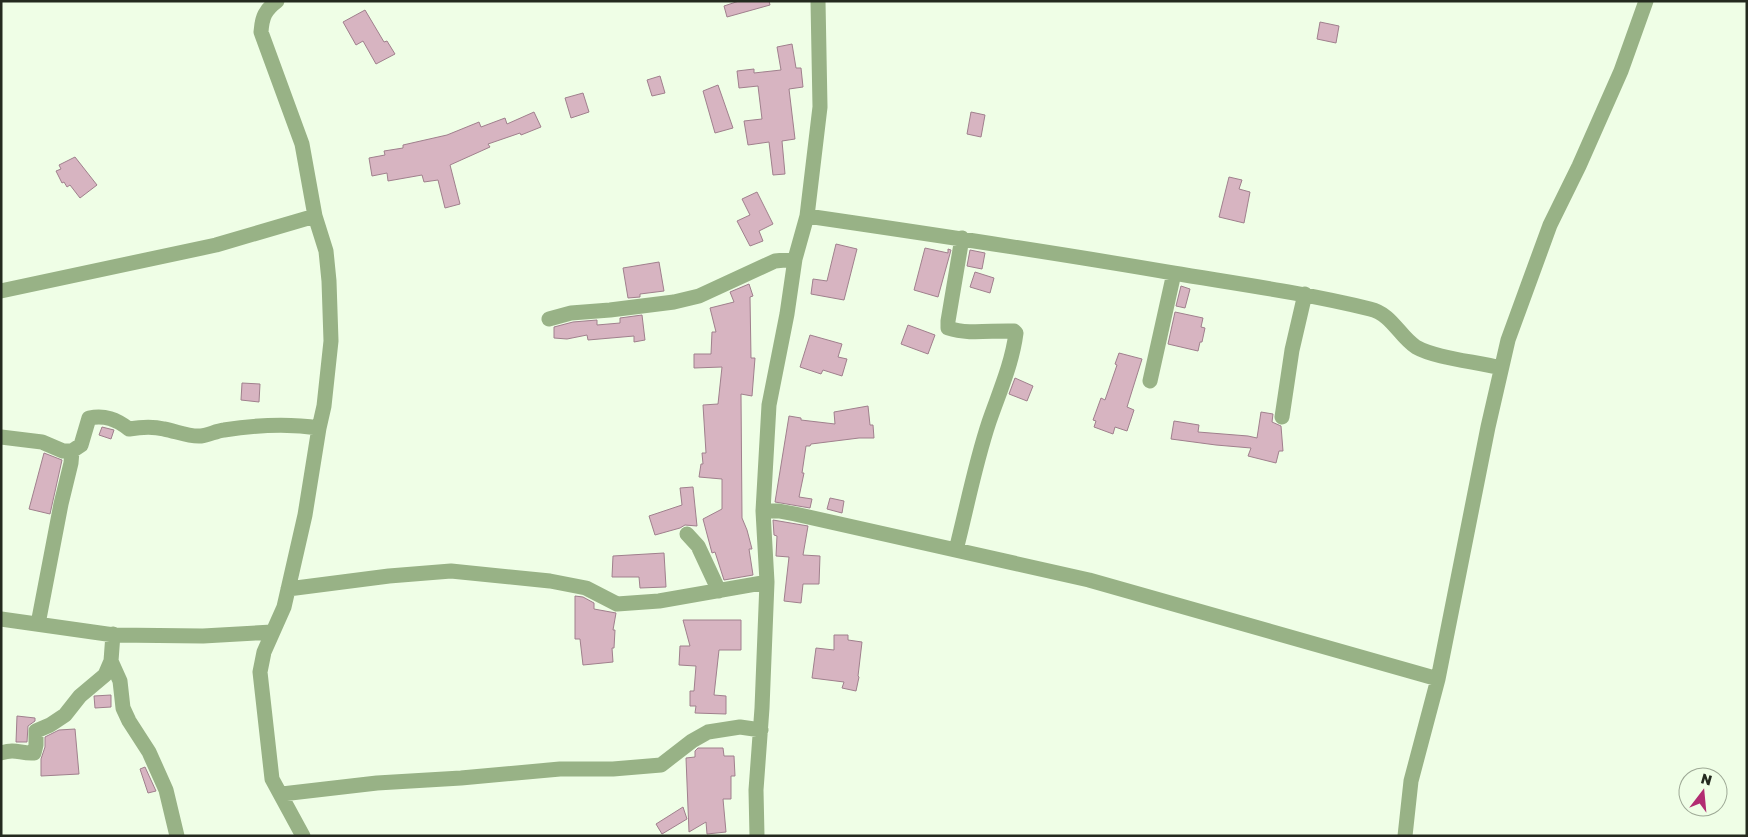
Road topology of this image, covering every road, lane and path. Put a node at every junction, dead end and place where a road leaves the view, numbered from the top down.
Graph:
1 (277, 1) edge
2 (818, 1) edge
3 (1646, 1) edge
4 (315, 216) junction
5 (807, 216) junction
6 (962, 238) junction
7 (795, 259) junction
8 (1174, 273) junction
9 (1, 291) edge
10 (1305, 294) junction
11 (549, 319) dead end
12 (1500, 368) junction
13 (1150, 381) dead end
14 (1282, 417) dead end
15 (319, 428) junction
16 (1, 437) edge
17 (72, 452) junction
18 (762, 511) junction
19 (687, 534) dead end
20 (956, 550) junction
21 (767, 582) junction
22 (288, 589) junction
23 (719, 591) junction
24 (1, 620) edge
25 (38, 624) junction
26 (272, 632) junction
27 (113, 634) junction
28 (111, 661) junction
29 (1438, 679) junction
30 (761, 730) junction
31 (1, 753) edge
32 (282, 794) junction
33 (177, 836) edge
34 (303, 836) edge
35 (757, 836) edge
36 (1404, 836) edge

1 - 4 street
2 - 5 street
3 - 12 street
4 - 9 street
4 - 15 street
5 - 6 street
5 - 7 street
6 - 8 street
6 - 20 street
7 - 11 street
7 - 18 street
8 - 10 street
8 - 13 street
10 - 12 street
10 - 14 street
12 - 29 street
15 - 17 street
15 - 22 street
16 - 17 street
17 - 25 street
18 - 20 street
18 - 21 street
19 - 23 street
20 - 29 street
21 - 23 street
21 - 30 street
22 - 23 street
22 - 26 street
24 - 25 street
25 - 27 street
26 - 27 street
26 - 32 street
27 - 28 street
28 - 31 street
28 - 33 street
29 - 36 street
30 - 32 street
30 - 35 street
32 - 34 street

